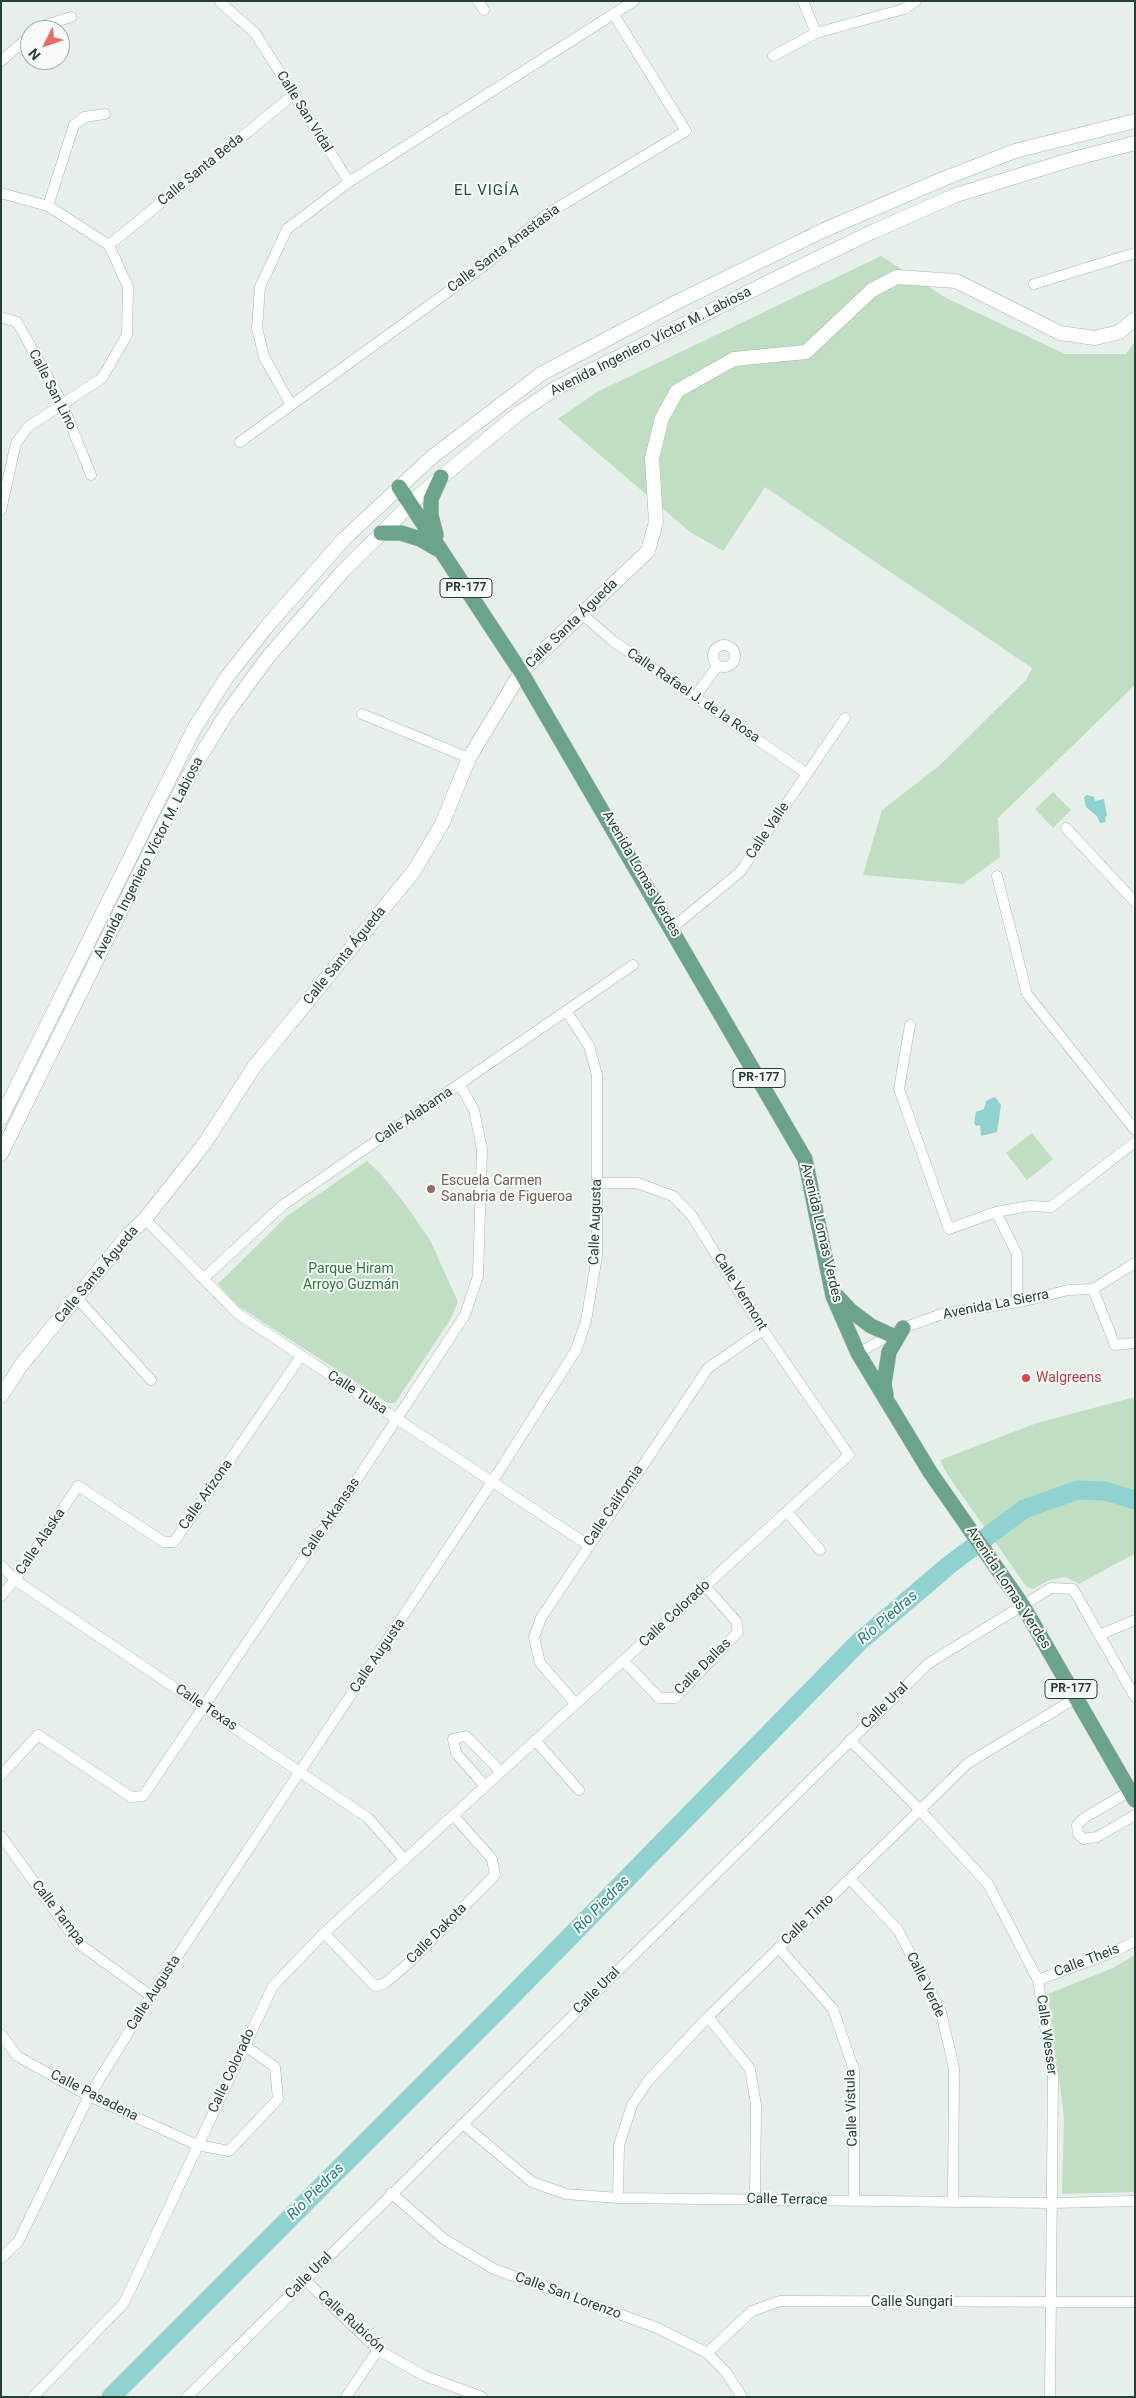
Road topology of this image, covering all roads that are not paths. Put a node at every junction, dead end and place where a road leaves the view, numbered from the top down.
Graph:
1 (634, 1) edge
2 (803, 1) edge
3 (916, 1) edge
4 (220, 2) dead end
5 (614, 15) junction
6 (71, 17) dead end
7 (61, 20) edge
8 (816, 33) junction
9 (20, 45) edge
10 (773, 56) dead end
11 (1, 61) edge
12 (293, 95) junction
13 (105, 114) dead end
14 (1135, 121) edge
15 (1135, 143) edge
16 (349, 182) junction
17 (1, 193) edge
18 (48, 206) junction
19 (109, 245) junction
20 (1135, 253) edge
21 (1034, 284) dead end
22 (1, 317) edge
23 (1135, 319) edge
24 (62, 403) junction
25 (291, 405) junction
26 (240, 442) dead end
27 (91, 475) dead end
28 (441, 477) junction
29 (399, 487) junction
30 (2, 504) edge
31 (410, 504) junction
32 (381, 532) junction
33 (441, 550) junction
34 (583, 614) junction
35 (718, 665) dead end
36 (521, 672) junction
37 (695, 697) junction
38 (362, 714) dead end
39 (845, 718) dead end
40 (469, 758) junction
41 (806, 773) junction
42 (1066, 828) dead end
43 (997, 876) dead end
44 (1135, 902) edge
45 (672, 928) junction
46 (633, 965) dead end
47 (567, 1012) junction
48 (910, 1025) dead end
49 (460, 1085) junction
50 (1, 1118) edge
51 (1135, 1130) edge
52 (1135, 1142) edge
53 (1, 1154) edge
54 (597, 1183) junction
55 (996, 1212) junction
56 (145, 1218) junction
57 (1135, 1264) edge
58 (204, 1278) junction
59 (831, 1288) junction
60 (1093, 1289) junction
61 (78, 1298) junction
62 (1017, 1302) junction
63 (763, 1330) junction
64 (897, 1332) junction
65 (1135, 1344) edge
66 (858, 1353) junction
67 (301, 1356) junction
68 (151, 1380) dead end
69 (1, 1396) edge
70 (887, 1401) junction
71 (397, 1419) junction
72 (849, 1455) joint
73 (492, 1482) junction
74 (78, 1486) joint
75 (787, 1512) junction
76 (588, 1545) junction
77 (820, 1550) dead end
78 (1, 1565) edge
79 (15, 1580) junction
80 (705, 1586) junction
81 (1, 1596) edge
82 (1023, 1606) junction
83 (1135, 1620) edge
84 (1099, 1635) junction
85 (624, 1661) junction
86 (1135, 1697) edge
87 (1076, 1698) junction
88 (575, 1703) junction
89 (204, 1708) junction
90 (535, 1740) junction
91 (850, 1740) junction
92 (301, 1771) junction
93 (501, 1772) junction
94 (1, 1775) edge
95 (485, 1786) junction
96 (579, 1790) dead end
97 (1132, 1795) edge
98 (919, 1809) junction
99 (453, 1815) junction
100 (1135, 1815) edge
101 (1, 1836) edge
102 (404, 1859) junction
103 (850, 1878) junction
104 (324, 1933) junction
105 (1135, 1941) edge
106 (779, 1948) junction
107 (1038, 1980) junction
108 (152, 1996) junction
109 (708, 2017) junction
110 (1, 2034) edge
111 (244, 2045) junction
112 (89, 2096) junction
113 (463, 2124) junction
114 (197, 2145) junction
115 (391, 2193) junction
116 (618, 2198) junction
117 (755, 2199) junction
118 (854, 2200) junction
119 (953, 2201) junction
120 (1135, 2201) edge
121 (1052, 2203) junction
122 (1, 2258) edge
123 (305, 2280) junction
124 (1135, 2302) edge
125 (1050, 2303) junction
126 (378, 2350) junction
127 (707, 2353) junction
128 (466, 2394) edge
129 (33, 2397) edge
130 (187, 2397) edge
131 (346, 2397) edge
132 (482, 2397) edge
133 (742, 2397) edge
134 (1050, 2397) edge

1 - 5 street
2 - 8 street
3 - 8 street
4 - 12 street, Calle San Vidal
5 - 16 street
5 - 25 street, Calle Santa Anastasia
6 - 7 street
8 - 10 street
9 - 11 street
12 - 16 street, Calle San Vidal
12 - 19 street, Calle Santa Beda
13 - 18 street
14 - 29 main road, Avenida Ingeniero Víctor M. Labiosa
15 - 28 main road, Avenida Ingeniero Víctor M. Labiosa
16 - 25 street
17 - 18 street
18 - 19 street
19 - 24 street
20 - 21 street
22 - 24 street, Calle San Lino
23 - 34 main road, Calle Santa Águeda
24 - 27 street, Calle San Lino
24 - 30 street
25 - 26 street, Calle Santa Anastasia
28 - 31 main road, Avenida Ingeniero Víctor M. Labiosa
28 - 33 main road
29 - 31 main road, Avenida Lomas Verdes / PR-177
29 - 50 main road, Avenida Ingeniero Víctor M. Labiosa
31 - 32 main road, Avenida Ingeniero Víctor M. Labiosa
31 - 33 main road, Avenida Lomas Verdes / PR-177
32 - 33 main road
32 - 53 main road, Avenida Ingeniero Víctor M. Labiosa
33 - 36 main road, Avenida Lomas Verdes / PR-177
34 - 36 main road, Calle Santa Águeda
34 - 37 street, Calle Rafael J. de la Rosa
35 - 37 street
36 - 40 main road, Calle Santa Águeda
36 - 45 main road, Avenida Lomas Verdes / PR-177
37 - 41 street, Calle Rafael J. de la Rosa
38 - 40 street
39 - 41 street, Calle Valle
40 - 56 main road, Calle Santa Águeda
41 - 45 street, Calle Valle
42 - 44 street
43 - 51 street
45 - 59 main road, Avenida Lomas Verdes / PR-177
46 - 47 street, Calle Alabama
47 - 49 street, Calle Alabama
47 - 54 street, Calle Augusta
48 - 55 street
49 - 58 street, Calle Alabama
49 - 71 street, Calle Arkansas
52 - 55 street
54 - 63 street, Calle Vermont
54 - 73 street, Calle Augusta
55 - 62 street
56 - 58 street, Calle Tulsa
56 - 61 main road, Calle Santa Águeda
57 - 60 street, Avenida La Sierra
58 - 67 street, Calle Tulsa
59 - 64 main road
59 - 66 main road, Avenida Lomas Verdes / PR-177
60 - 62 street, Avenida La Sierra
60 - 65 street
61 - 68 street
61 - 69 main road, Calle Santa Águeda
62 - 64 street, Avenida La Sierra
63 - 72 street, Calle Vermont
63 - 76 street, Calle California
64 - 66 street, Avenida La Sierra
64 - 70 main road
66 - 70 main road, Avenida Lomas Verdes / PR-177
67 - 71 street, Calle Tulsa
67 - 74 street, Calle Arizona
70 - 82 main road, Avenida Lomas Verdes / PR-177
71 - 73 street, Calle Tulsa
71 - 89 street, Calle Arkansas
72 - 75 street, Calle Colorado
73 - 76 street, Calle Tulsa
73 - 92 street, Calle Augusta
74 - 79 street, Calle Alaska
75 - 77 street
75 - 80 street, Calle Colorado
76 - 88 street, Calle California
78 - 79 street, Calle Texas
79 - 81 street, Calle Alaska
79 - 89 street, Calle Texas
80 - 85 street, Calle Colorado
80 - 85 street, Calle Dallas
82 - 84 street, Calle Ural
82 - 87 main road, Avenida Lomas Verdes / PR-177
82 - 91 street, Calle Ural
83 - 84 street
84 - 86 street
85 - 88 street, Calle Colorado
87 - 97 main road, Avenida Lomas Verdes / PR-177
87 - 98 street, Calle Tinto
88 - 90 street, Calle Colorado
89 - 92 street, Calle Texas
89 - 94 street, Calle Arkansas
90 - 93 street, Calle Colorado
90 - 96 street
91 - 98 street, Calle Wesser
91 - 113 street, Calle Ural
92 - 102 street, Calle Texas
92 - 108 street, Calle Augusta
93 - 95 street, Calle Colorado
93 - 95 street
95 - 99 street, Calle Colorado
97 - 100 street
98 - 103 street, Calle Tinto
98 - 107 street, Calle Wesser
99 - 102 street, Calle Colorado
99 - 104 street, Calle Dakota
101 - 108 street, Calle Tampa
102 - 104 street, Calle Colorado
103 - 106 street, Calle Tinto
103 - 119 street, Calle Verde
104 - 111 street, Calle Colorado
105 - 107 street, Calle Theis
106 - 109 street, Calle Tinto
106 - 118 street, Calle Vístula
107 - 121 street, Calle Wesser
108 - 112 street, Calle Augusta
109 - 116 street, Calle Tinto
109 - 117 street
110 - 112 street, Calle Pasadena
111 - 114 street, Calle Colorado
111 - 114 street, Calle Pasadena
112 - 114 street, Calle Pasadena
112 - 122 street, Calle Augusta
113 - 115 street, Calle Ural
113 - 116 street, Calle Terrace
114 - 129 street, Calle Colorado
115 - 123 street, Calle Ural
115 - 127 street, Calle San Lorenzo
116 - 117 street, Calle Terrace
117 - 118 street, Calle Terrace
118 - 119 street, Calle Terrace
119 - 121 street, Calle Terrace
120 - 121 street, Calle Terrace
121 - 125 street, Calle Wesser
123 - 126 street, Calle Rubicón
123 - 130 street, Calle Ural
124 - 125 street, Calle Sungari
125 - 127 street, Calle Sungari
125 - 134 street, Calle Wesser
126 - 128 street, Calle Rubicón
126 - 131 street
127 - 133 street, Calle San Lorenzo
128 - 132 street, Calle Rubicón

